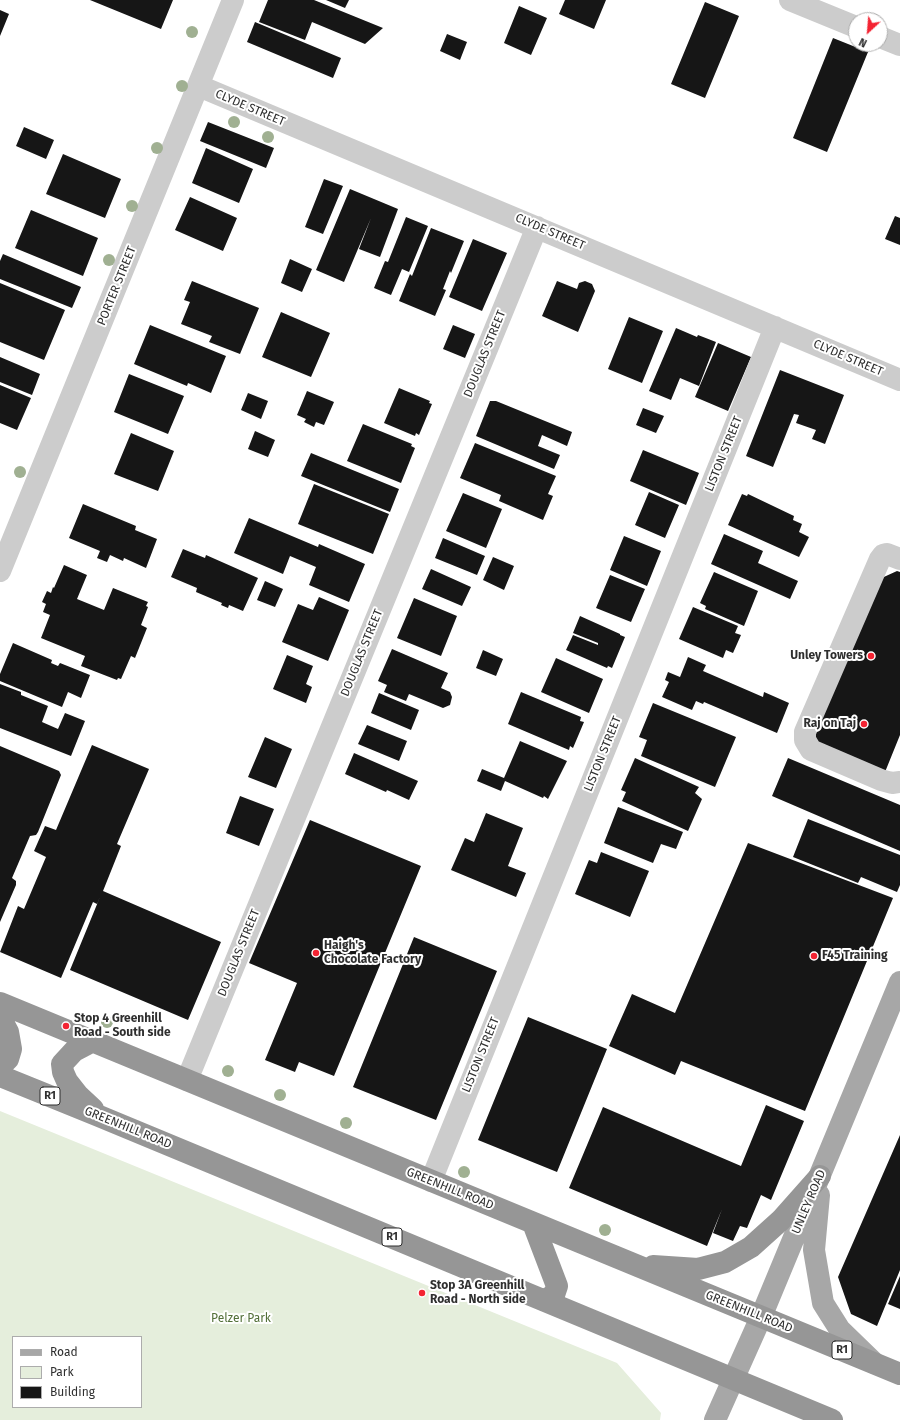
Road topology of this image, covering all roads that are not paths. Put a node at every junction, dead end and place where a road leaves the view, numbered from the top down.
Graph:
1 (232, 0) edge
2 (790, 0) edge
3 (848, 24) edge
4 (888, 40) edge
5 (900, 45) edge
6 (198, 86) junction
7 (537, 227) junction
8 (775, 327) junction
9 (900, 380) edge
10 (900, 559) edge
11 (0, 571) edge
12 (900, 782) edge
13 (900, 982) edge
14 (0, 1003) edge
15 (0, 1017) edge
16 (93, 1041) junction
17 (0, 1066) edge
18 (0, 1076) edge
19 (187, 1080) junction
20 (99, 1116) junction
21 (820, 1176) junction
22 (431, 1181) junction
23 (533, 1223) junction
24 (632, 1264) junction
25 (544, 1300) junction
26 (761, 1317) junction
27 (874, 1363) junction
28 (900, 1374) edge
29 (734, 1379) junction
30 (715, 1420) edge
31 (832, 1420) edge

1 - 6 street, PORTER STREET
2 - 3 street
4 - 5 street
6 - 7 street, CLYDE STREET
6 - 11 street, PORTER STREET
7 - 8 street, CLYDE STREET
7 - 19 street, DOUGLAS STREET
8 - 9 street, CLYDE STREET
8 - 22 street, LISTON STREET
10 - 12 street
13 - 21 main road, UNLEY ROAD
14 - 16 highway, GREENHILL ROAD / R1
15 - 17 highway
16 - 19 highway, GREENHILL ROAD / R1
16 - 20 highway
18 - 20 highway, GREENHILL ROAD / R1
19 - 22 highway, GREENHILL ROAD / R1
20 - 25 highway, GREENHILL ROAD / R1
21 - 24 highway
21 - 26 main road, UNLEY ROAD
21 - 27 main road
22 - 23 highway, GREENHILL ROAD / R1
23 - 24 highway, GREENHILL ROAD / R1
23 - 25 highway
24 - 26 highway, GREENHILL ROAD / R1
25 - 29 highway, GREENHILL ROAD / R1
26 - 27 highway, GREENHILL ROAD / R1
26 - 29 main road, UNLEY ROAD
27 - 28 highway, GREENHILL ROAD / R1
29 - 30 main road, UNLEY ROAD
29 - 31 highway, GREENHILL ROAD / R1

